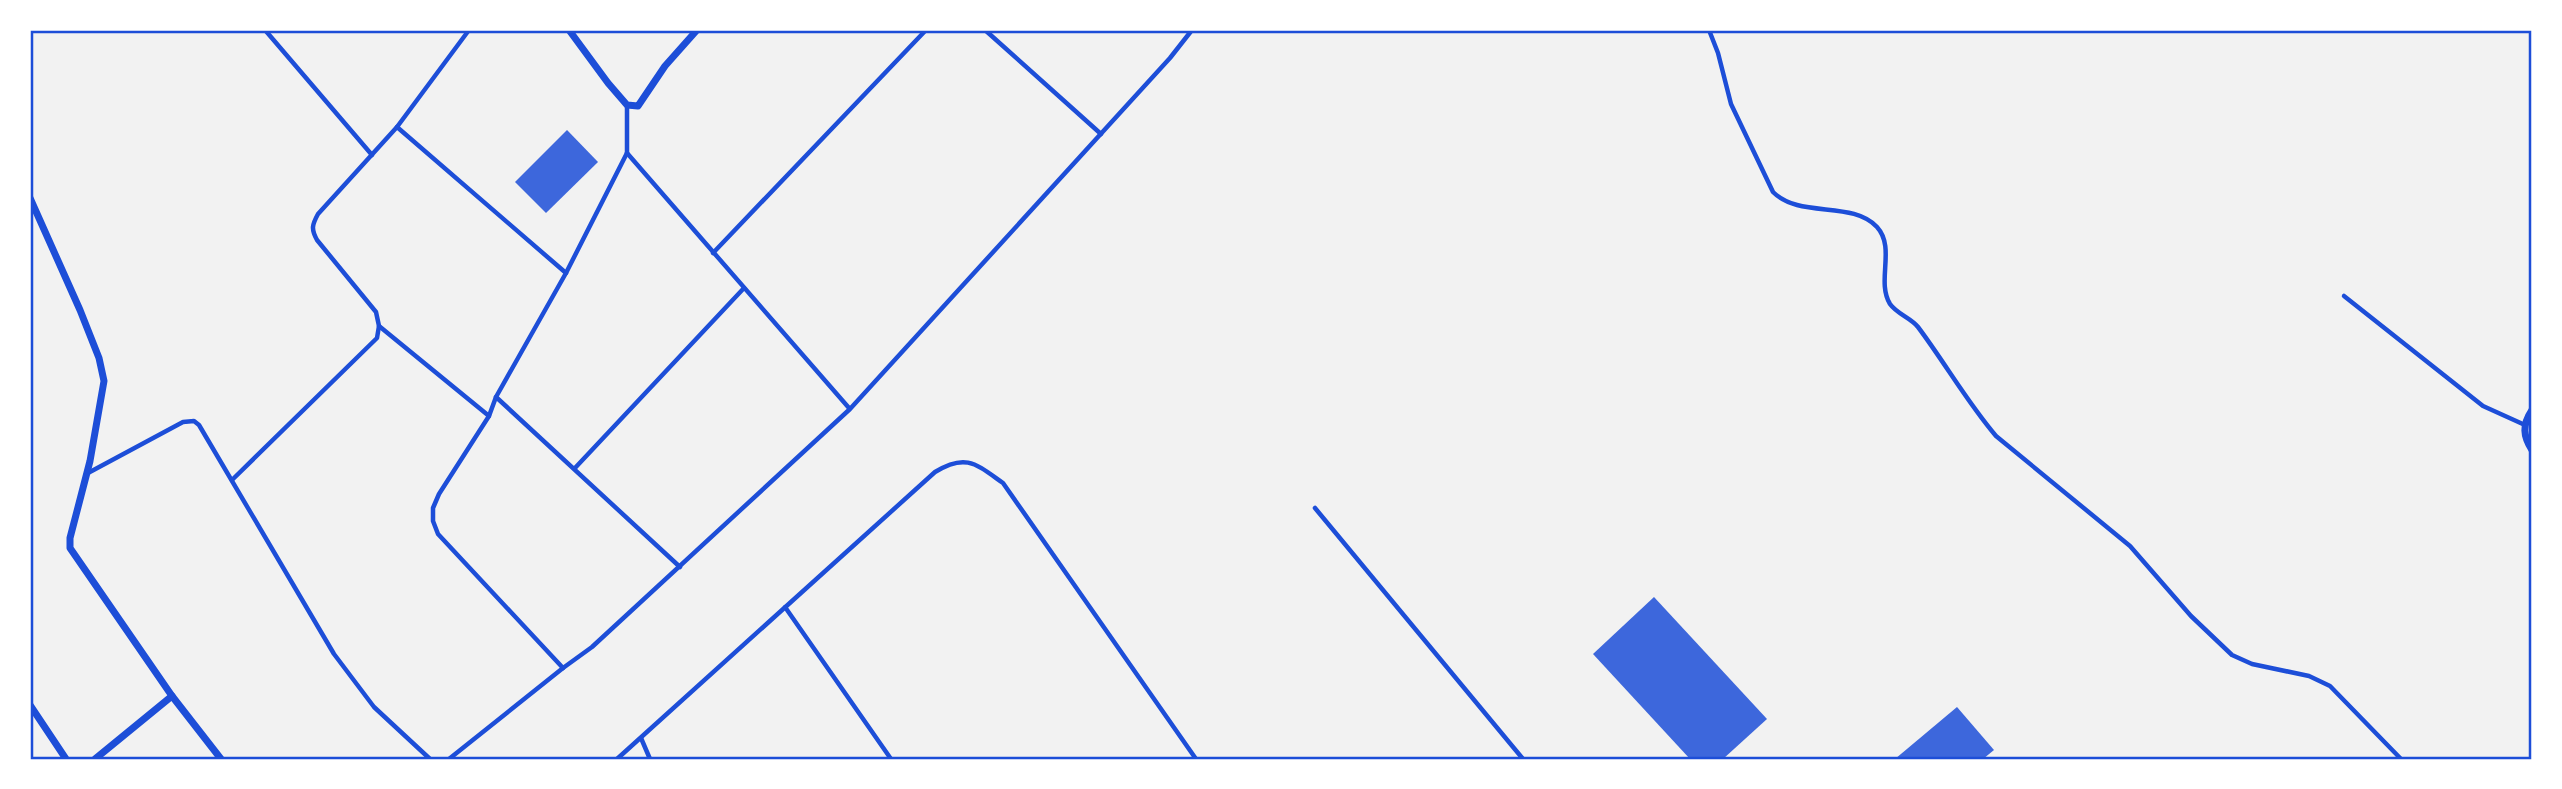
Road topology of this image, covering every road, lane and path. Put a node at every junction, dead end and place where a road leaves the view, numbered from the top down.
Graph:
1 (265, 30) edge
2 (469, 30) edge
3 (569, 30) edge
4 (697, 30) edge
5 (926, 30) edge
6 (985, 30) edge
7 (1192, 30) edge
8 (1709, 30) edge
9 (627, 105) junction
10 (397, 127) junction
11 (1101, 134) junction
12 (627, 153) junction
13 (372, 155) junction
14 (30, 198) edge
15 (713, 253) junction
16 (566, 273) junction
17 (744, 288) junction
18 (2344, 296) dead end
19 (379, 326) junction
20 (496, 397) junction
21 (850, 409) junction
22 (2532, 410) edge
23 (489, 416) junction
24 (2525, 425) junction
25 (2532, 450) edge
26 (575, 468) junction
27 (87, 473) junction
28 (232, 480) junction
29 (1315, 508) dead end
30 (680, 567) junction
31 (785, 607) junction
32 (563, 668) junction
33 (172, 696) junction
34 (30, 705) edge
35 (641, 738) junction
36 (66, 759) edge
37 (95, 759) edge
38 (221, 759) edge
39 (430, 759) edge
40 (449, 759) edge
41 (617, 759) edge
42 (650, 759) edge
43 (891, 759) edge
44 (1196, 759) edge
45 (1523, 759) edge
46 (2401, 759) edge

1 - 13 lane
2 - 10 lane
3 - 9 street
4 - 9 street
5 - 15 lane
6 - 11 lane
7 - 11 lane
8 - 46 lane
9 - 12 lane
10 - 13 lane
10 - 16 lane
11 - 21 lane
12 - 15 lane
12 - 16 lane
13 - 19 lane
14 - 27 street
15 - 17 lane
16 - 20 lane
17 - 21 lane
17 - 26 lane
18 - 24 lane
19 - 23 lane
19 - 28 lane
20 - 23 lane
20 - 26 lane
21 - 30 lane
22 - 24 street
23 - 32 lane
24 - 25 street
26 - 30 lane
27 - 28 lane
27 - 33 street
28 - 39 lane
29 - 45 lane
30 - 32 lane
31 - 35 lane
31 - 43 lane
31 - 44 lane
32 - 40 lane
33 - 37 street
33 - 38 street
34 - 36 street
35 - 41 lane
35 - 42 lane

